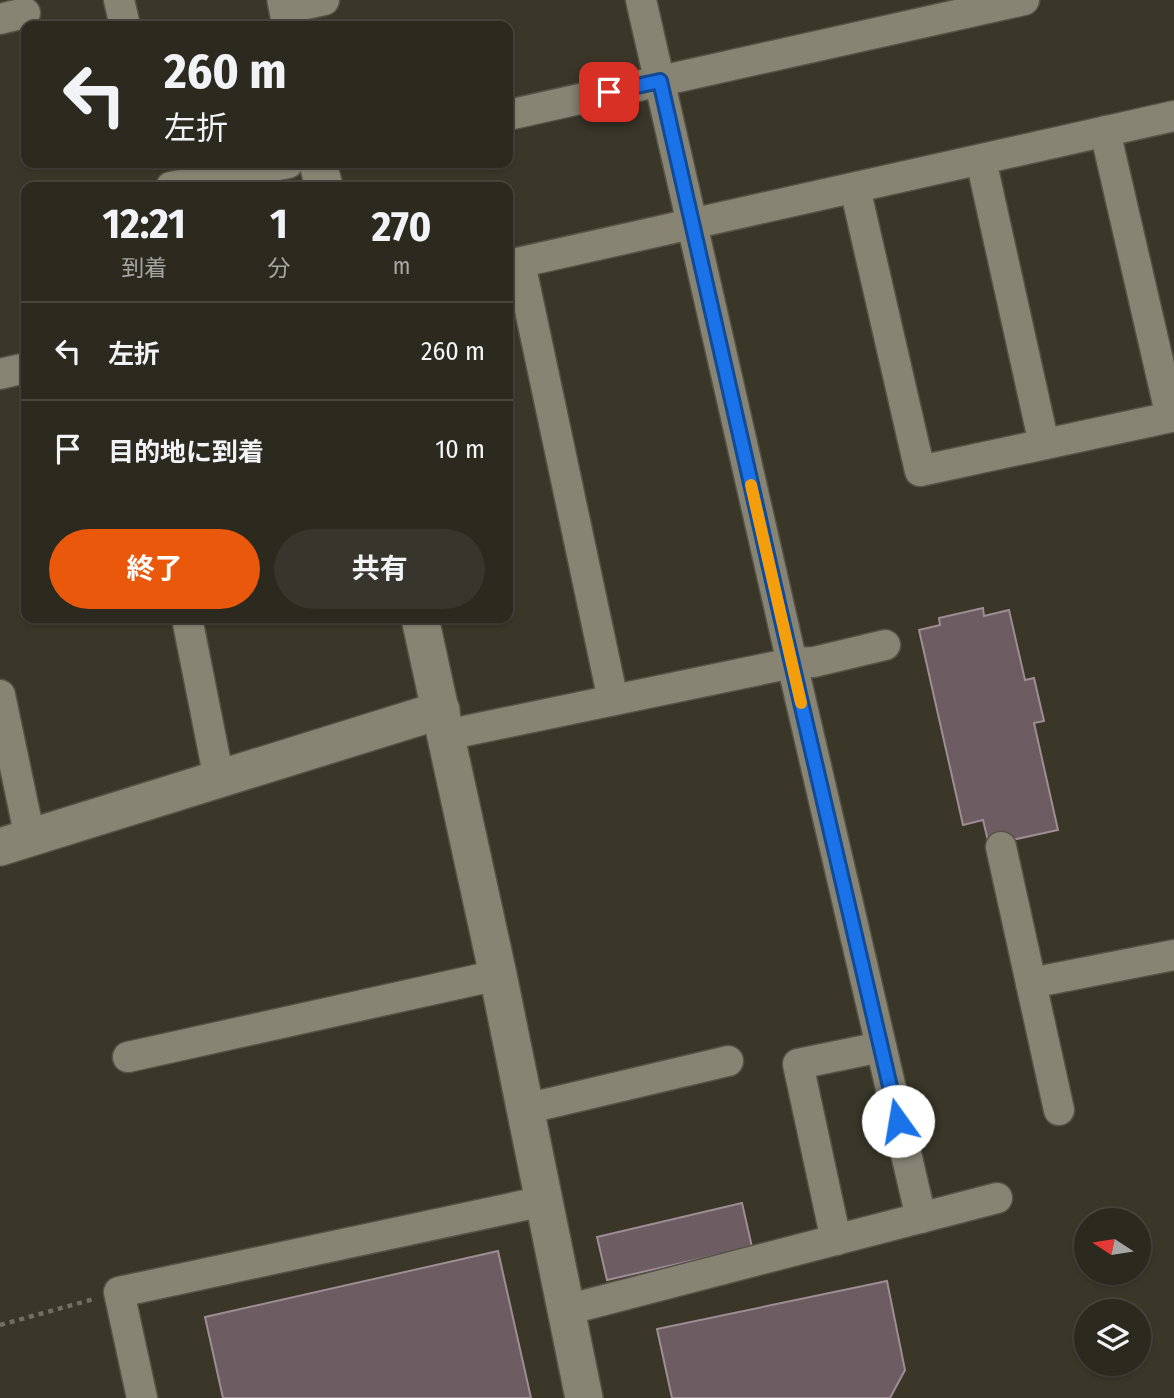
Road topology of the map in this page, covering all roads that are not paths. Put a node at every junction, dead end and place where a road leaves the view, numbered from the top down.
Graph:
1 (119, 0) edge
2 (324, 0) edge
3 (641, 0) edge
4 (1024, 0) edge
5 (288, 11) edge
6 (123, 21) edge
7 (660, 81) junction
8 (513, 114) edge
9 (1174, 116) edge
10 (1105, 131) junction
11 (981, 160) junction
12 (264, 168) edge
13 (195, 182) edge
14 (855, 188) junction
15 (692, 225) junction
16 (514, 264) edge
17 (21, 369) edge
18 (0, 373) edge
19 (1044, 444) junction
20 (188, 623) edge
21 (422, 623) edge
22 (885, 645) dead end
23 (792, 663) junction
24 (0, 695) edge
25 (613, 700) junction
26 (444, 722) junction
27 (219, 779) junction
28 (15, 842) edge
29 (1001, 847) dead end
30 (1174, 955) edge
31 (498, 975) junction
32 (1031, 983) junction
33 (881, 1047) junction
34 (128, 1057) dead end
35 (728, 1061) dead end
36 (525, 1109) junction
37 (1059, 1110) dead end
38 (997, 1198) dead end
39 (544, 1201) junction
40 (921, 1218) junction
41 (836, 1240) junction
42 (566, 1310) junction
43 (142, 1398) edge
44 (584, 1398) edge

1 - 6 street
2 - 5 street
3 - 7 street
4 - 7 street
7 - 8 street
7 - 15 street
9 - 10 street
10 - 11 street
10 - 19 street
11 - 14 street
11 - 19 street
12 - 13 street
14 - 15 street
14 - 19 street
15 - 16 street
15 - 23 street
16 - 25 street
17 - 18 street
20 - 27 street
21 - 26 street
22 - 23 street
23 - 25 street
23 - 33 street
24 - 28 street
25 - 26 street
26 - 27 street
26 - 31 street
27 - 28 street
29 - 32 street
30 - 32 street
31 - 34 street
31 - 36 street
32 - 37 street
33 - 40 street
33 - 41 street
35 - 36 street
36 - 39 street
38 - 40 street
39 - 42 street
39 - 43 street
40 - 41 street
41 - 42 street
42 - 44 street

